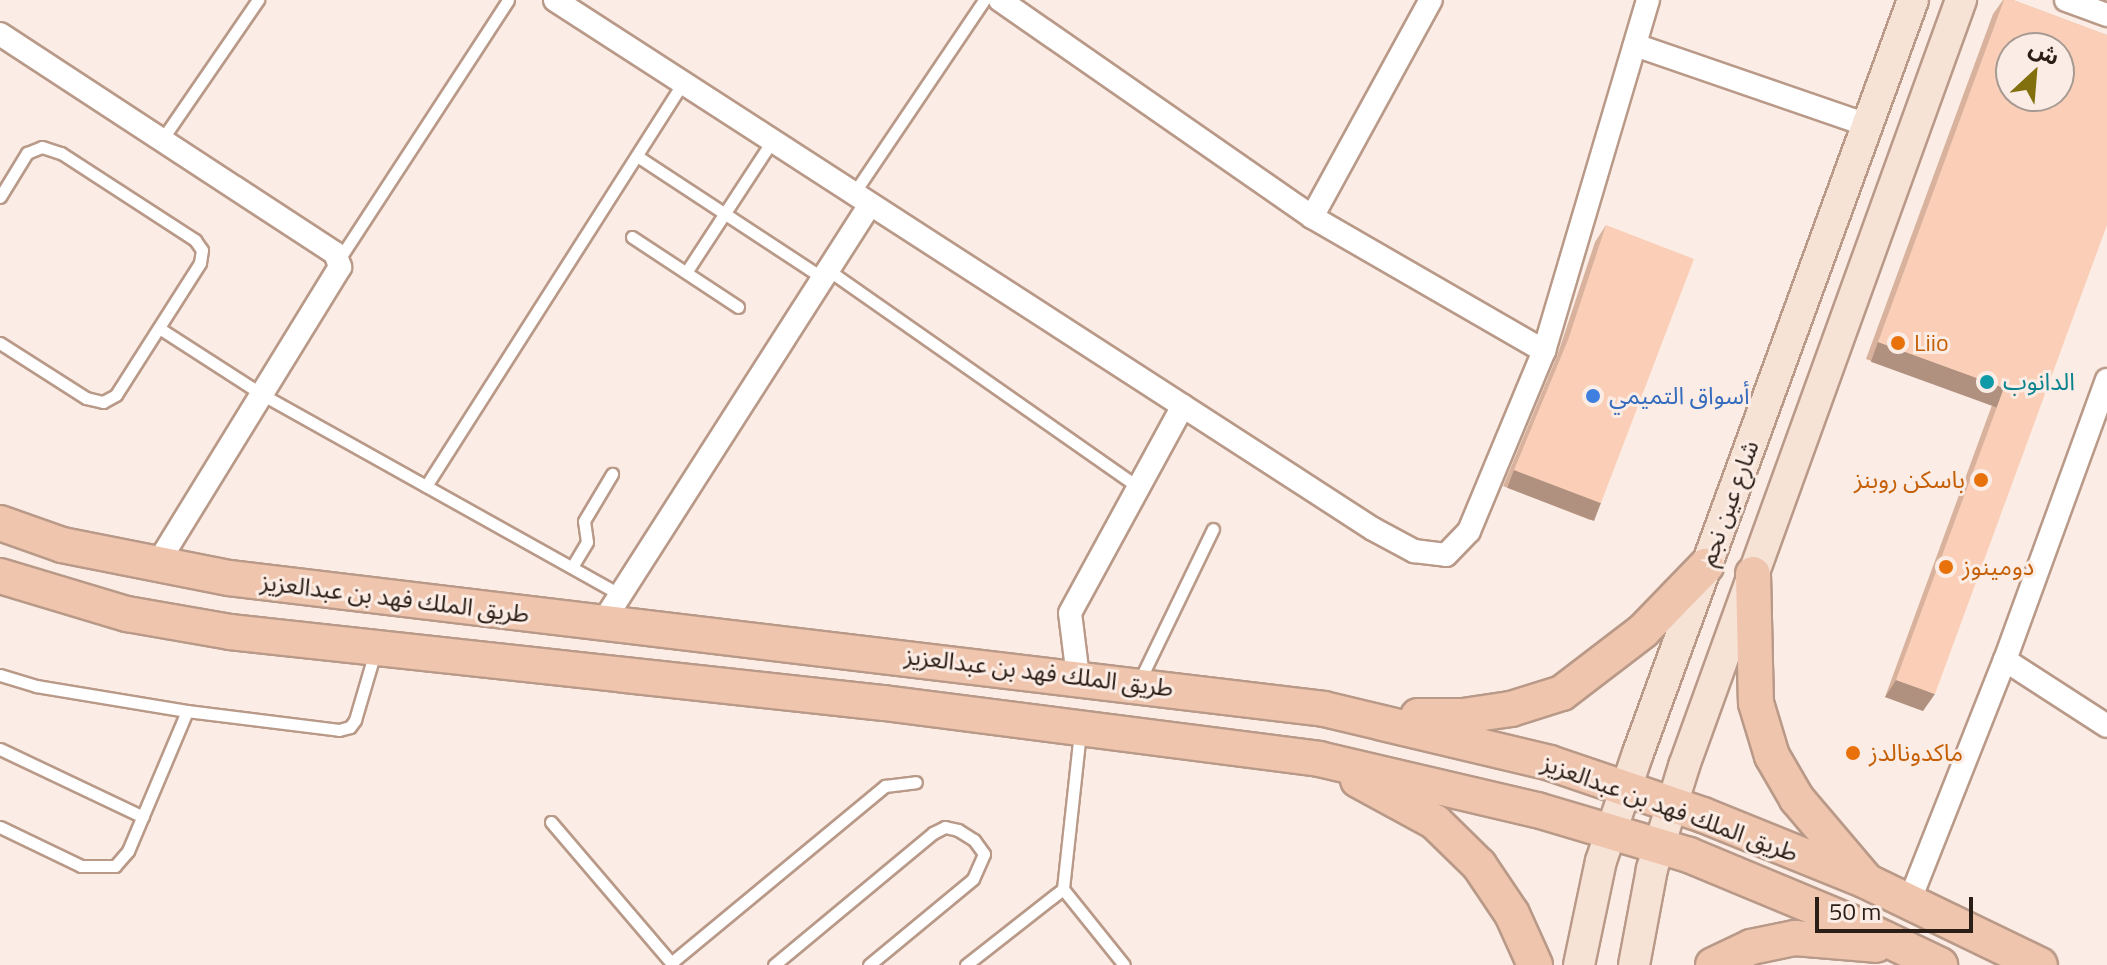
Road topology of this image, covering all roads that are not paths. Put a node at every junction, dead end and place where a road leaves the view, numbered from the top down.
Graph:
1 (258, 0) edge
2 (508, 0) edge
3 (555, 0) edge
4 (984, 0) edge
5 (1000, 0) edge
6 (1431, 0) edge
7 (1648, 0) edge
8 (1913, 0) edge
9 (1961, 0) edge
10 (2066, 0) edge
11 (2107, 15) edge
12 (1, 37) edge
13 (1635, 45) junction
14 (683, 83) junction
15 (1867, 125) junction
16 (163, 138) junction
17 (772, 141) junction
18 (637, 156) junction
19 (0, 197) edge
20 (862, 198) junction
21 (725, 215) junction
22 (1312, 217) junction
23 (632, 237) dead end
24 (338, 261) junction
25 (687, 271) junction
26 (826, 274) junction
27 (738, 307) dead end
28 (159, 328) junction
29 (0, 343) edge
30 (1544, 351) junction
31 (2107, 380) edge
32 (263, 395) junction
33 (1183, 406) junction
34 (612, 474) dead end
35 (426, 486) junction
36 (1139, 488) junction
37 (0, 523) edge
38 (1213, 529) dead end
39 (156, 566) junction
40 (1706, 566) junction
41 (572, 567) junction
42 (1753, 574) junction
43 (0, 576) edge
44 (612, 608) junction
45 (376, 647) junction
46 (2005, 660) junction
47 (0, 675) edge
48 (1078, 677) junction
49 (1138, 684) junction
50 (187, 711) junction
51 (1360, 716) junction
52 (1080, 726) junction
53 (2107, 726) edge
54 (0, 749) edge
55 (1319, 759) junction
56 (916, 782) dead end
57 (1625, 789) junction
58 (1672, 805) junction
59 (143, 817) junction
60 (551, 822) dead end
61 (0, 827) edge
62 (1611, 832) junction
63 (1659, 846) junction
64 (1866, 881) junction
65 (1063, 889) junction
66 (1909, 902) junction
67 (1905, 949) junction
68 (672, 964) edge
69 (774, 965) edge
70 (869, 965) edge
71 (966, 965) edge
72 (1124, 965) edge
73 (1535, 965) edge
74 (1579, 965) edge
75 (1634, 965) edge
76 (1713, 965) edge
77 (1940, 965) edge
78 (2040, 965) edge

1 - 16 lane
2 - 24 lane
3 - 14 street
4 - 20 lane
5 - 22 street
6 - 22 street
7 - 13 street
8 - 15 main road, شارع عين نجم
9 - 42 main road, شارع عين نجم
10 - 11 street
12 - 16 street
13 - 15 street
13 - 30 street
14 - 17 street
14 - 18 lane
15 - 40 main road, شارع عين نجم
16 - 24 street
17 - 20 street
17 - 21 lane
18 - 21 lane
18 - 35 lane
19 - 28 lane
20 - 26 street
20 - 33 street
21 - 25 lane
21 - 26 lane
22 - 30 street
23 - 25 lane
24 - 32 street
25 - 27 lane
26 - 36 lane
26 - 44 street
28 - 29 lane
28 - 32 lane
30 - 33 street
31 - 46 street
32 - 35 lane
32 - 39 street
33 - 36 street
34 - 41 lane
35 - 41 lane
36 - 48 street
37 - 39 main road, طريق الملك فهد بن عبدالعزيز
38 - 49 lane
39 - 44 main road, طريق الملك فهد بن عبدالعزيز
40 - 51 main road
40 - 57 main road, شارع عين نجم
41 - 44 lane
42 - 58 main road, شارع عين نجم
42 - 64 main road
43 - 45 main road, طريق الملك فهد بن عبدالعزيز
44 - 48 main road, طريق الملك فهد بن عبدالعزيز
45 - 50 lane
45 - 52 main road, طريق الملك فهد بن عبدالعزيز
46 - 53 street
46 - 66 street
47 - 50 lane
48 - 49 main road, طريق الملك فهد بن عبدالعزيز
49 - 51 main road, طريق الملك فهد بن عبدالعزيز
50 - 59 lane
51 - 57 main road, طريق الملك فهد بن عبدالعزيز
52 - 55 main road, طريق الملك فهد بن عبدالعزيز
52 - 65 lane
54 - 59 lane
55 - 62 main road, طريق الملك فهد بن عبدالعزيز
55 - 73 main road
56 - 68 lane
57 - 58 main road, طريق الملك فهد بن عبدالعزيز
57 - 62 main road, شارع عين نجم
58 - 63 main road, شارع عين نجم
58 - 64 main road, طريق الملك فهد بن عبدالعزيز
59 - 61 lane
60 - 68 lane
62 - 63 main road, طريق الملك فهد بن عبدالعزيز
62 - 74 main road, شارع عين نجم
63 - 67 main road, طريق الملك فهد بن عبدالعزيز
63 - 75 main road, شارع عين نجم
64 - 66 main road, طريق الملك فهد بن عبدالعزيز
65 - 71 lane
65 - 72 lane
66 - 78 main road, طريق الملك فهد بن عبدالعزيز
67 - 76 main road
67 - 77 main road, طريق الملك فهد بن عبدالعزيز
69 - 70 lane

